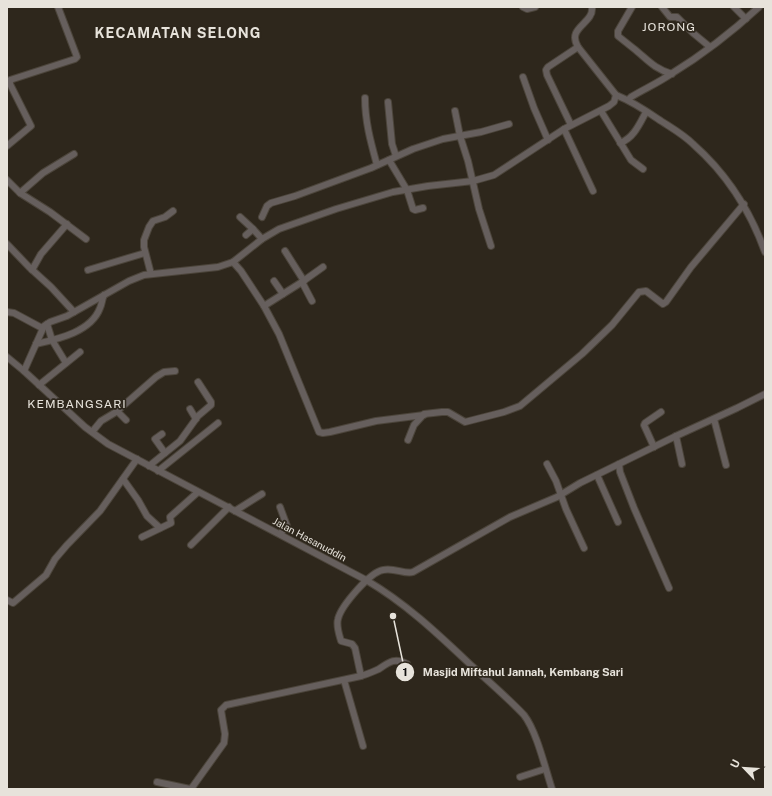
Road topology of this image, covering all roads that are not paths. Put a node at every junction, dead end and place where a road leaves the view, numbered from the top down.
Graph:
1 (58, 7) edge
2 (523, 7) edge
3 (535, 7) edge
4 (600, 7) edge
5 (632, 7) edge
6 (662, 7) edge
7 (734, 7) edge
8 (759, 7) edge
9 (592, 9) edge
10 (746, 19) junction
11 (578, 47) junction
12 (710, 47) junction
13 (672, 74) junction
14 (523, 77) dead end
15 (616, 95) junction
16 (365, 98) dead end
17 (628, 100) junction
18 (388, 102) dead end
19 (455, 111) dead end
20 (601, 111) junction
21 (646, 112) junction
22 (509, 124) dead end
23 (571, 125) junction
24 (564, 129) junction
25 (460, 136) junction
26 (548, 140) junction
27 (620, 143) junction
28 (7, 146) edge
29 (74, 154) dead end
30 (396, 156) junction
31 (389, 160) junction
32 (377, 165) junction
33 (643, 169) dead end
34 (7, 180) edge
35 (472, 181) junction
36 (407, 190) junction
37 (593, 191) dead end
38 (20, 193) junction
39 (744, 204) junction
40 (423, 208) dead end
41 (173, 211) dead end
42 (240, 217) dead end
43 (262, 217) dead end
44 (67, 224) junction
45 (253, 229) junction
46 (246, 235) dead end
47 (86, 239) dead end
48 (262, 239) junction
49 (7, 244) edge
50 (491, 246) dead end
51 (285, 251) dead end
52 (765, 252) edge
53 (145, 253) junction
54 (233, 262) junction
55 (323, 267) dead end
56 (32, 270) junction
57 (88, 270) dead end
58 (151, 274) junction
59 (274, 281) dead end
60 (303, 282) junction
61 (283, 294) junction
62 (104, 295) junction
63 (312, 301) dead end
64 (264, 306) junction
65 (7, 312) edge
66 (74, 312) junction
67 (45, 326) junction
68 (52, 340) junction
69 (36, 344) junction
70 (80, 352) dead end
71 (7, 357) edge
72 (66, 363) junction
73 (24, 370) junction
74 (175, 371) dead end
75 (198, 382) dead end
76 (39, 384) junction
77 (765, 394) edge
78 (190, 409) dead end
79 (117, 411) junction
80 (661, 412) dead end
81 (424, 414) junction
82 (196, 419) junction
83 (714, 419) junction
84 (126, 420) dead end
85 (218, 423) dead end
86 (92, 432) junction
87 (162, 434) dead end
88 (676, 436) junction
89 (408, 440) dead end
90 (654, 446) junction
91 (165, 453) junction
92 (137, 459) junction
93 (547, 464) dead end
94 (619, 464) junction
95 (682, 464) dead end
96 (726, 464) dead end
97 (149, 466) junction
98 (158, 471) junction
99 (597, 475) junction
100 (123, 479) junction
101 (198, 492) junction
102 (262, 494) dead end
103 (561, 495) junction
104 (280, 507) dead end
105 (228, 508) junction
106 (235, 511) junction
107 (618, 522) dead end
108 (160, 528) junction
109 (282, 535) junction
110 (142, 537) dead end
111 (191, 545) dead end
112 (584, 548) dead end
113 (366, 580) junction
114 (669, 588) dead end
115 (7, 600) edge
116 (407, 664) dead end
117 (361, 676) junction
118 (344, 680) junction
119 (363, 746) dead end
120 (545, 769) junction
121 (520, 777) dead end
122 (157, 782) dead end
123 (190, 789) edge
124 (552, 789) edge

1 - 28 street
2 - 3 street
4 - 9 street
5 - 13 street
6 - 12 street
7 - 10 street
8 - 10 street
9 - 11 street
10 - 12 street
11 - 15 street
11 - 23 street
12 - 13 street
13 - 17 street
14 - 26 street
15 - 17 street
15 - 20 street
16 - 32 street
17 - 21 street
18 - 30 street
19 - 25 street
20 - 23 street
20 - 27 street
21 - 27 street
21 - 39 street
22 - 25 street
23 - 24 street
24 - 26 street
24 - 37 street
25 - 30 street
25 - 35 street
26 - 35 street
27 - 33 street
29 - 38 street
30 - 31 street
31 - 32 street
31 - 36 street
32 - 43 street
34 - 38 street
35 - 36 street
35 - 50 street
36 - 40 street
36 - 48 street
38 - 44 street
39 - 52 street
39 - 81 street
41 - 53 street
42 - 45 street
44 - 47 street
44 - 56 street
45 - 46 street
45 - 48 street
48 - 54 street
49 - 56 street
51 - 60 street
53 - 57 street
53 - 58 street
54 - 58 street
54 - 64 street
55 - 60 street
56 - 66 street
58 - 62 street
59 - 61 street
60 - 61 street
60 - 63 street
61 - 64 street
62 - 66 street
62 - 68 street
64 - 81 street
65 - 67 street
66 - 67 street
67 - 68 street
67 - 69 street
68 - 69 street
68 - 72 street
69 - 73 street
70 - 72 street
71 - 73 street, Jalan Hasanuddin
72 - 76 street
73 - 76 street, Jalan Hasanuddin
74 - 79 street
75 - 82 street
76 - 86 street, Jalan Hasanuddin
77 - 83 street
78 - 82 street
79 - 84 street
79 - 86 street
80 - 90 street
81 - 89 street
82 - 91 street
83 - 88 street
83 - 96 street
85 - 98 street
86 - 92 street, Jalan Hasanuddin
87 - 91 street
88 - 90 street
88 - 95 street
90 - 94 street
91 - 97 street
92 - 97 street, Jalan Hasanuddin
92 - 100 street
93 - 103 street
94 - 99 street
94 - 114 street
97 - 98 street, Jalan Hasanuddin
98 - 101 street, Jalan Hasanuddin
99 - 103 street
99 - 107 street
100 - 108 street
100 - 115 street
101 - 105 street, Jalan Hasanuddin
101 - 108 street
102 - 106 street
103 - 112 street
103 - 113 street
104 - 109 street
105 - 106 street, Jalan Hasanuddin
105 - 111 street
106 - 109 street, Jalan Hasanuddin
108 - 110 street
109 - 113 street, Jalan Hasanuddin
113 - 117 street
113 - 120 street, Jalan Hasanuddin
116 - 117 street
117 - 118 street
118 - 119 street
118 - 123 street
120 - 121 street
120 - 124 street, Jalan Hasanuddin
122 - 123 street

